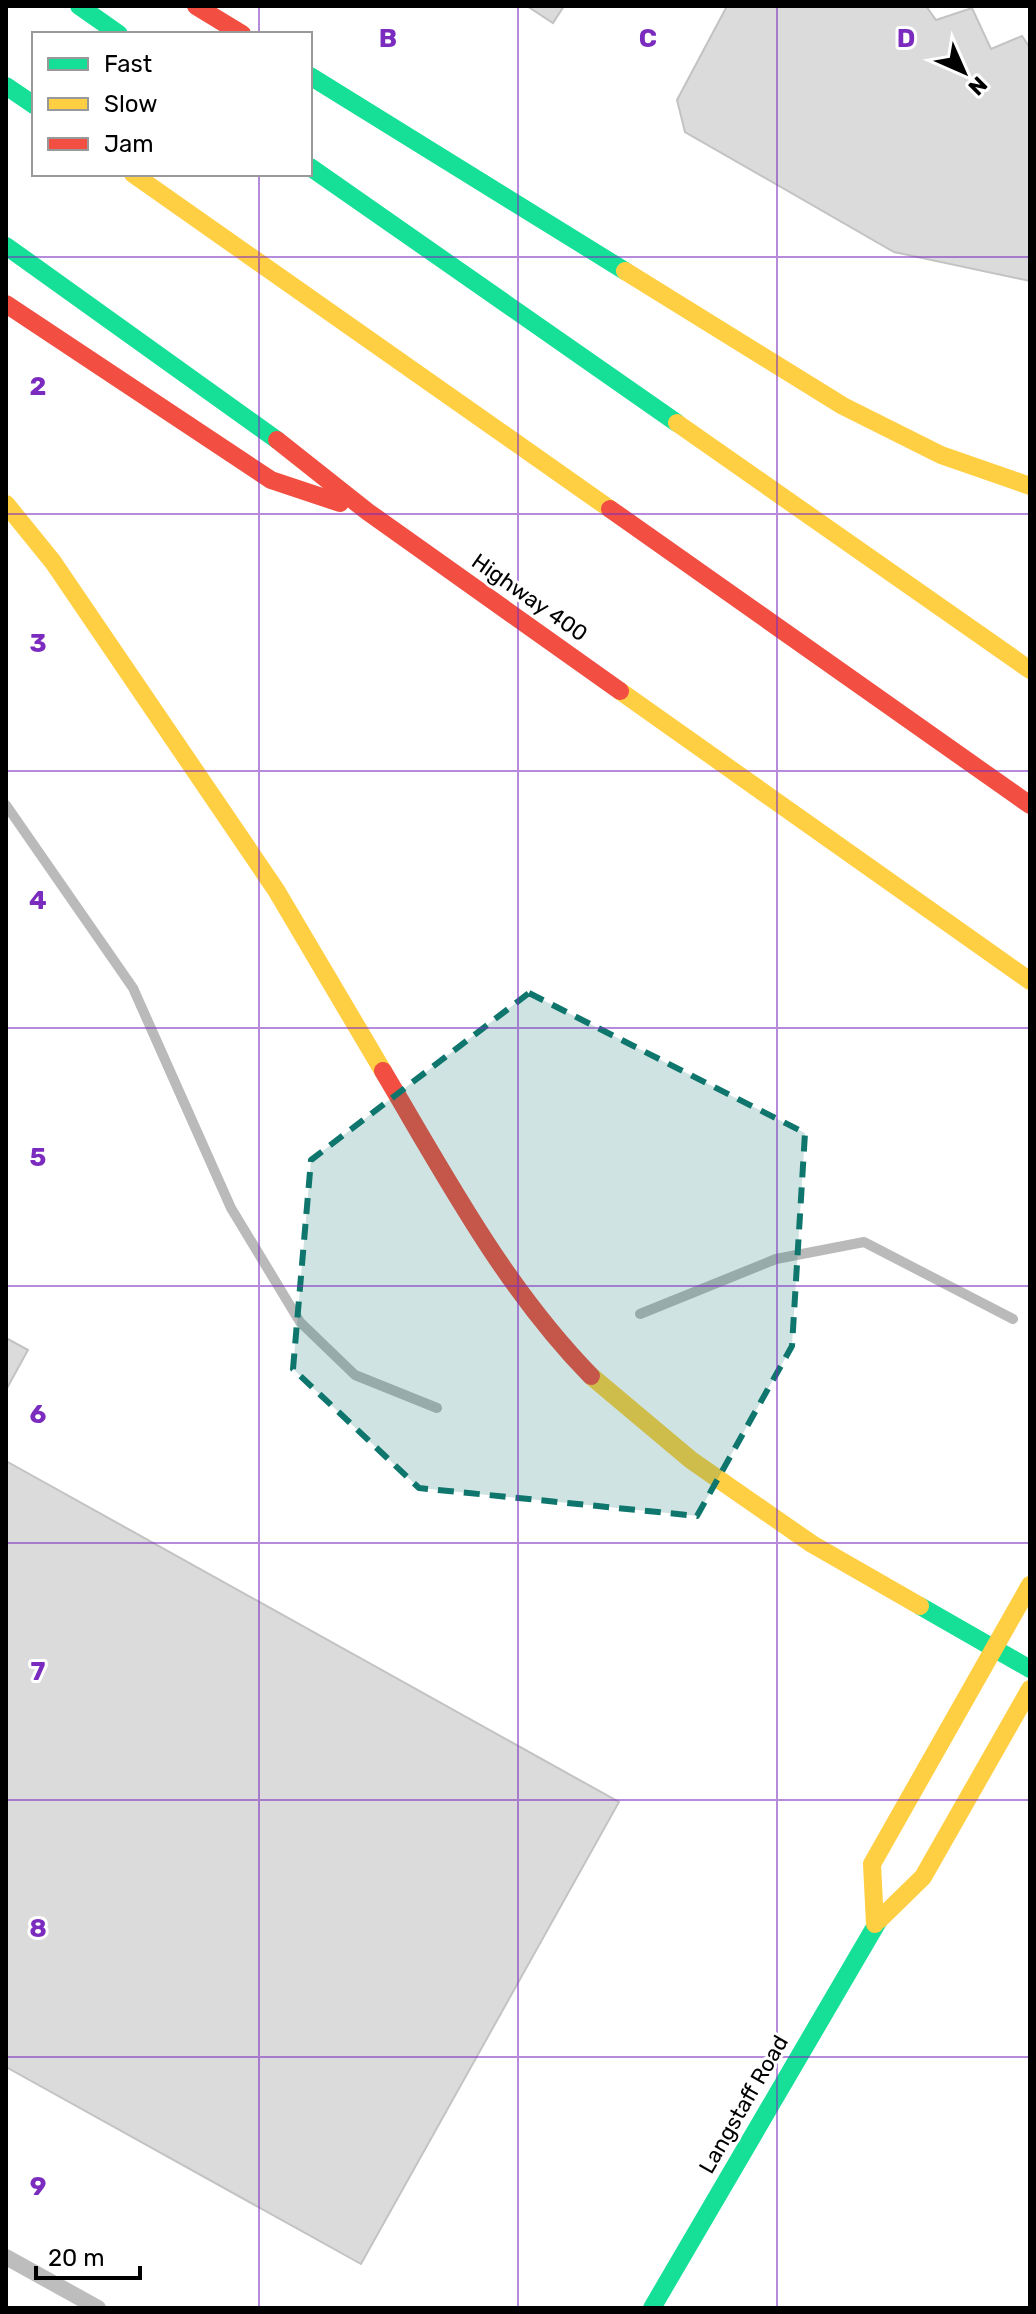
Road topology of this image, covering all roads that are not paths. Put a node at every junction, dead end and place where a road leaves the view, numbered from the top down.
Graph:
1 (79, 6) edge
2 (196, 6) edge
3 (116, 32) edge
4 (239, 32) edge
5 (312, 77) edge
6 (6, 86) edge
7 (32, 104) edge
8 (312, 168) edge
9 (136, 176) edge
10 (6, 246) edge
11 (6, 304) edge
12 (1030, 486) edge
13 (6, 504) edge
14 (368, 512) junction
15 (1030, 670) edge
16 (1030, 805) edge
17 (1030, 981) edge
18 (1030, 1585) edge
19 (994, 1650) junction
20 (1030, 1669) edge
21 (1030, 1689) edge
22 (875, 1924) junction
23 (6, 2257) edge
24 (98, 2308) edge
25 (652, 2308) edge

1 - 3 main road
2 - 4 main road
5 - 12 main road
6 - 7 main road
8 - 15 main road
9 - 16 main road
10 - 14 main road, Highway 400
11 - 14 main road
13 - 19 main road
14 - 17 main road, Highway 400
18 - 19 main road
19 - 20 main road
19 - 22 main road
21 - 22 main road, Langstaff Road
22 - 25 main road, Langstaff Road
23 - 24 lane

